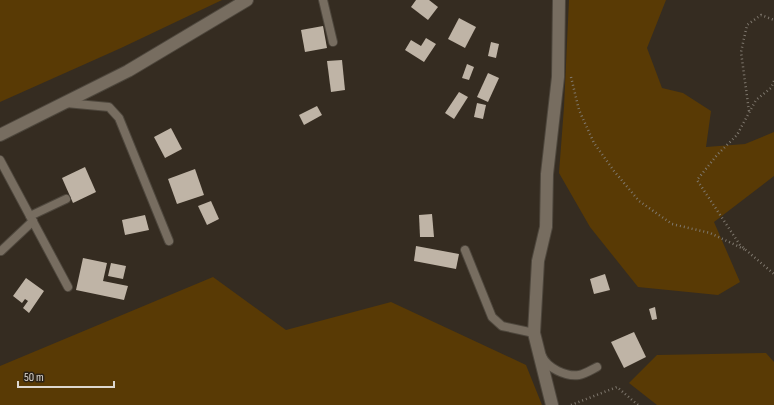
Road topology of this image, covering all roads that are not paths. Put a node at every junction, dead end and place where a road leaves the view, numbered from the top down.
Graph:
1 (247, 0) edge
2 (323, 0) edge
3 (559, 0) edge
4 (333, 42) dead end
5 (65, 103) junction
6 (0, 135) edge
7 (0, 160) edge
8 (66, 199) dead end
9 (32, 218) junction
10 (169, 241) dead end
11 (465, 250) dead end
12 (1, 251) edge
13 (68, 287) dead end
14 (534, 333) junction
15 (597, 367) dead end
16 (552, 405) edge

1 - 5 street
2 - 4 lane
3 - 14 street
5 - 6 street
5 - 10 lane
7 - 9 lane
8 - 9 lane
9 - 12 lane
9 - 13 lane
11 - 14 lane
14 - 15 lane
14 - 16 street

